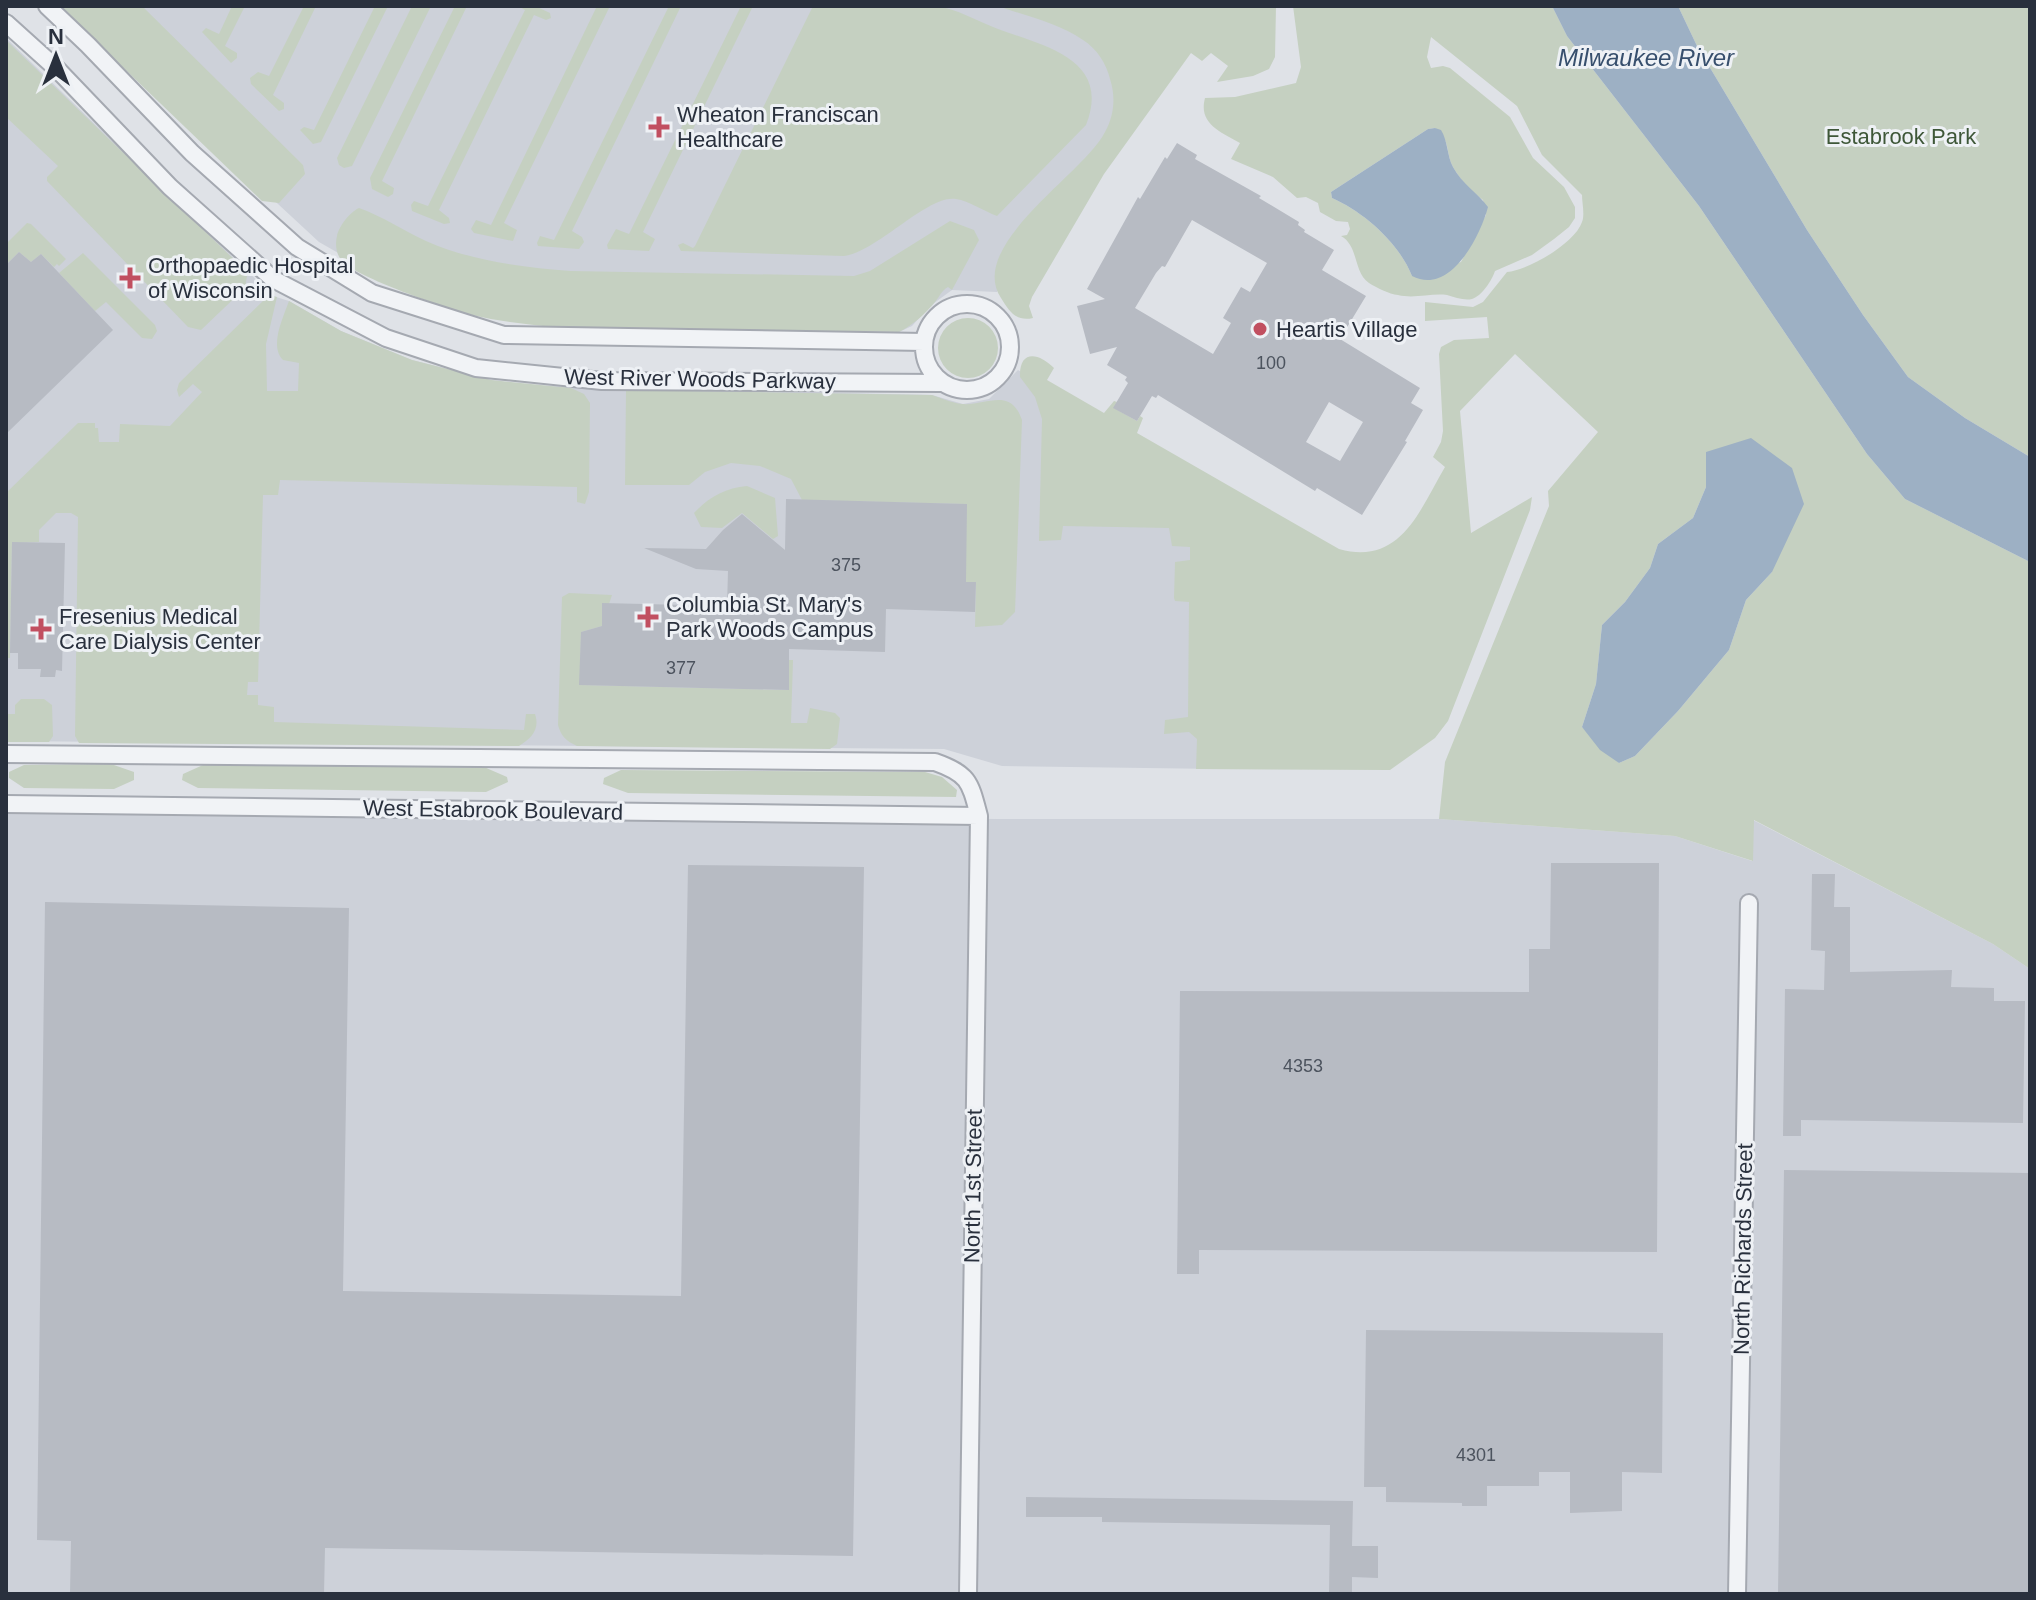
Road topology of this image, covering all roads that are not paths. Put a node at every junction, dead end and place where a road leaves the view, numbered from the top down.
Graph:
1 (47, 6) edge
2 (6, 23) edge
3 (924, 342) junction
4 (941, 383) junction
5 (6, 754) edge
6 (6, 804) edge
7 (979, 816) junction
8 (1749, 903) dead end
9 (968, 1594) edge
10 (1737, 1594) edge

1 - 3 street, West River Woods Parkway
2 - 4 street, West River Woods Parkway
3 - 4 street
3 - 4 street, West River Woods Parkway
5 - 7 street, North 1st Street
6 - 7 street, West Estabrook Boulevard
7 - 9 street, North 1st Street
8 - 10 street, North Richards Street

